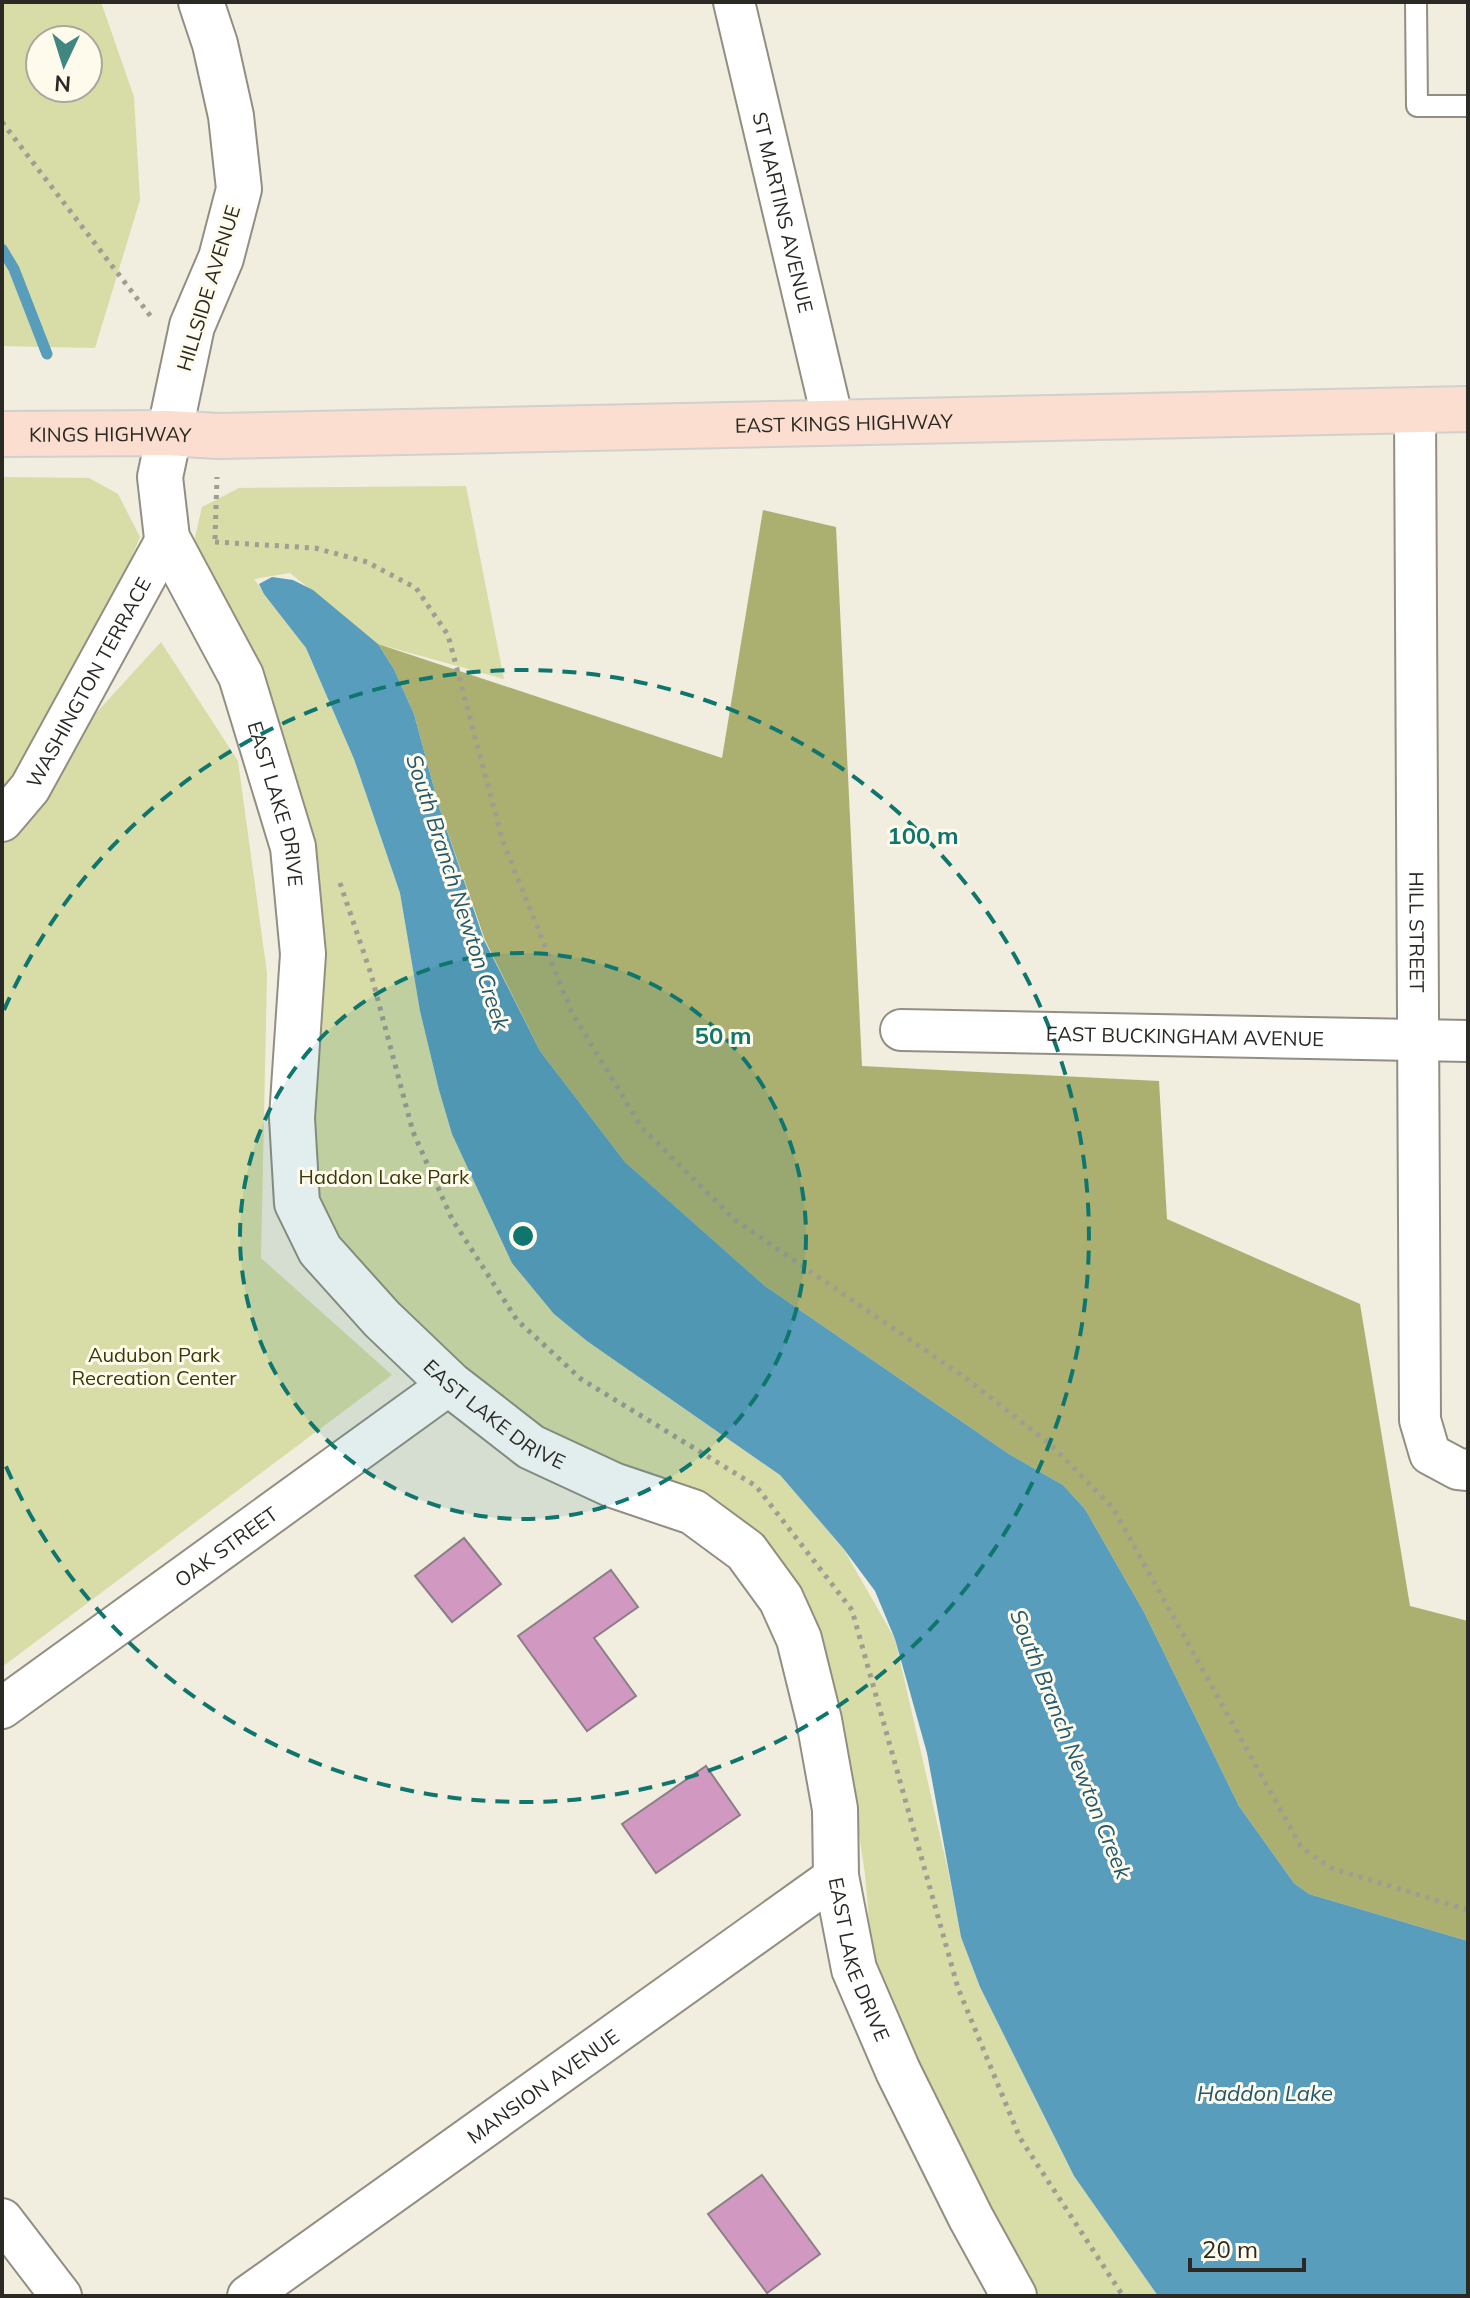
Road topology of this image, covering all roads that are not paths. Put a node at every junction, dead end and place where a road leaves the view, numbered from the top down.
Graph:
1 (201, 2) edge
2 (734, 2) edge
3 (1416, 2) edge
4 (1468, 106) edge
5 (1468, 409) edge
6 (1415, 410) junction
7 (833, 421) junction
8 (168, 433) junction
9 (2, 434) edge
10 (218, 436) joint
11 (167, 538) junction
12 (2, 821) edge
13 (901, 1030) dead end
14 (1418, 1040) junction
15 (1468, 1041) edge
16 (450, 1384) junction
17 (1468, 1470) edge
18 (2, 1708) edge
19 (836, 1876) junction
20 (2, 2219) edge
21 (61, 2296) edge
22 (248, 2296) edge
23 (1014, 2296) edge

1 - 8 street, HILLSIDE AVENUE
2 - 7 street, ST MARTINS AVENUE
3 - 4 lane
5 - 6 main road, EAST KINGS HIGHWAY
6 - 7 main road, EAST KINGS HIGHWAY
6 - 14 street, HILL STREET
7 - 10 main road, EAST KINGS HIGHWAY
8 - 9 main road, KINGS HIGHWAY
8 - 10 main road, KINGS HIGHWAY
8 - 11 street, EAST LAKE DRIVE
11 - 12 street, WASHINGTON TERRACE
11 - 16 street, EAST LAKE DRIVE
13 - 14 street, EAST BUCKINGHAM AVENUE
14 - 15 street, EAST BUCKINGHAM AVENUE
14 - 17 street, HILL STREET
16 - 18 street, OAK STREET
16 - 19 street, EAST LAKE DRIVE
19 - 22 street, MANSION AVENUE
19 - 23 street, EAST LAKE DRIVE
20 - 21 street

